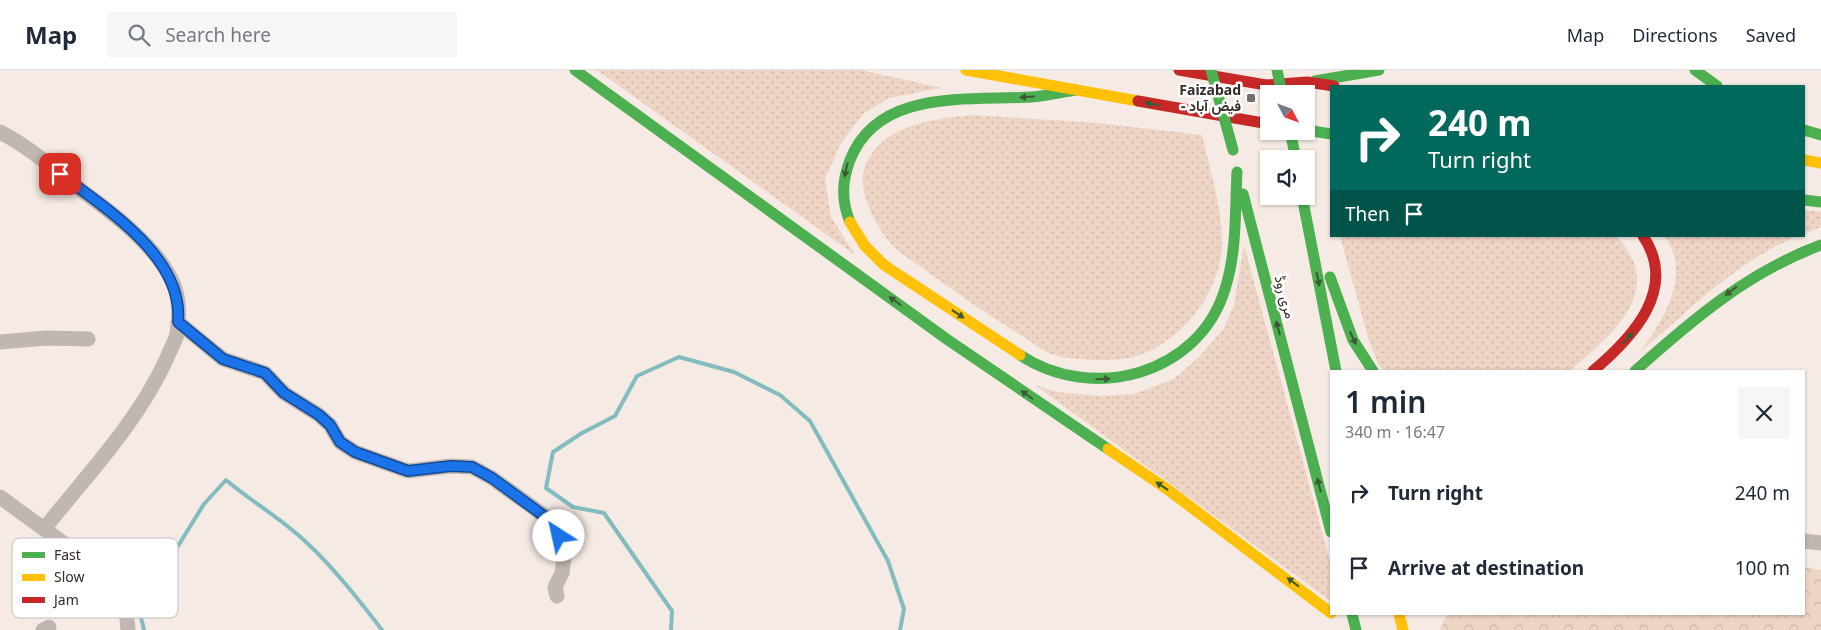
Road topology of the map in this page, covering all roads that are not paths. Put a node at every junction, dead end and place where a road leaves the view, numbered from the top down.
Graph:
1 (575, 70) edge
2 (966, 70) edge
3 (1178, 70) edge
4 (1211, 70) edge
5 (1277, 70) edge
6 (1379, 70) edge
7 (1695, 70) edge
8 (1307, 82) junction
9 (1280, 85) edge
10 (1330, 85) edge
11 (1716, 85) edge
12 (1076, 90) junction
13 (1260, 122) edge
14 (1805, 130) edge
15 (1315, 131) edge
16 (0, 132) edge
17 (1330, 134) edge
18 (1821, 135) edge
19 (1805, 160) edge
20 (1821, 163) edge
21 (1237, 172) junction
22 (1805, 200) edge
23 (1821, 202) edge
24 (1303, 205) edge
25 (1304, 211) junction
26 (1643, 237) edge
27 (1821, 245) edge
28 (178, 322) junction
29 (88, 339) dead end
30 (0, 342) edge
31 (1336, 370) edge
32 (1372, 370) edge
33 (1593, 370) edge
34 (1636, 370) edge
35 (0, 497) edge
36 (1330, 528) edge
37 (44, 529) junction
38 (57, 538) edge
39 (1805, 541) edge
40 (1821, 543) edge
41 (557, 596) dead end
42 (1330, 614) edge
43 (1352, 615) edge
44 (1399, 615) edge
45 (1356, 630) edge
46 (1403, 630) edge

42 -> 1 highway
2 - 12 highway
3 - 8 highway
4 - 21 highway, مری روڈ, bridge
5 - 9 highway, bridge
6 - 8 highway
7 - 11 highway
8 - 10 highway
13 -> 12 highway
12 -> 21 highway
14 - 18 highway
15 - 17 highway
16 - 28 street
19 - 20 highway
36 -> 21 highway, مری روڈ
22 - 23 highway
24 - 25 highway
25 -> 31 highway
25 -> 32 highway
33 -> 26 highway
27 -> 34 highway
28 - 37 street
28 - 41 street
29 - 30 street
35 - 37 street
37 - 38 street
39 - 40 street
43 - 45 highway
44 - 46 highway

